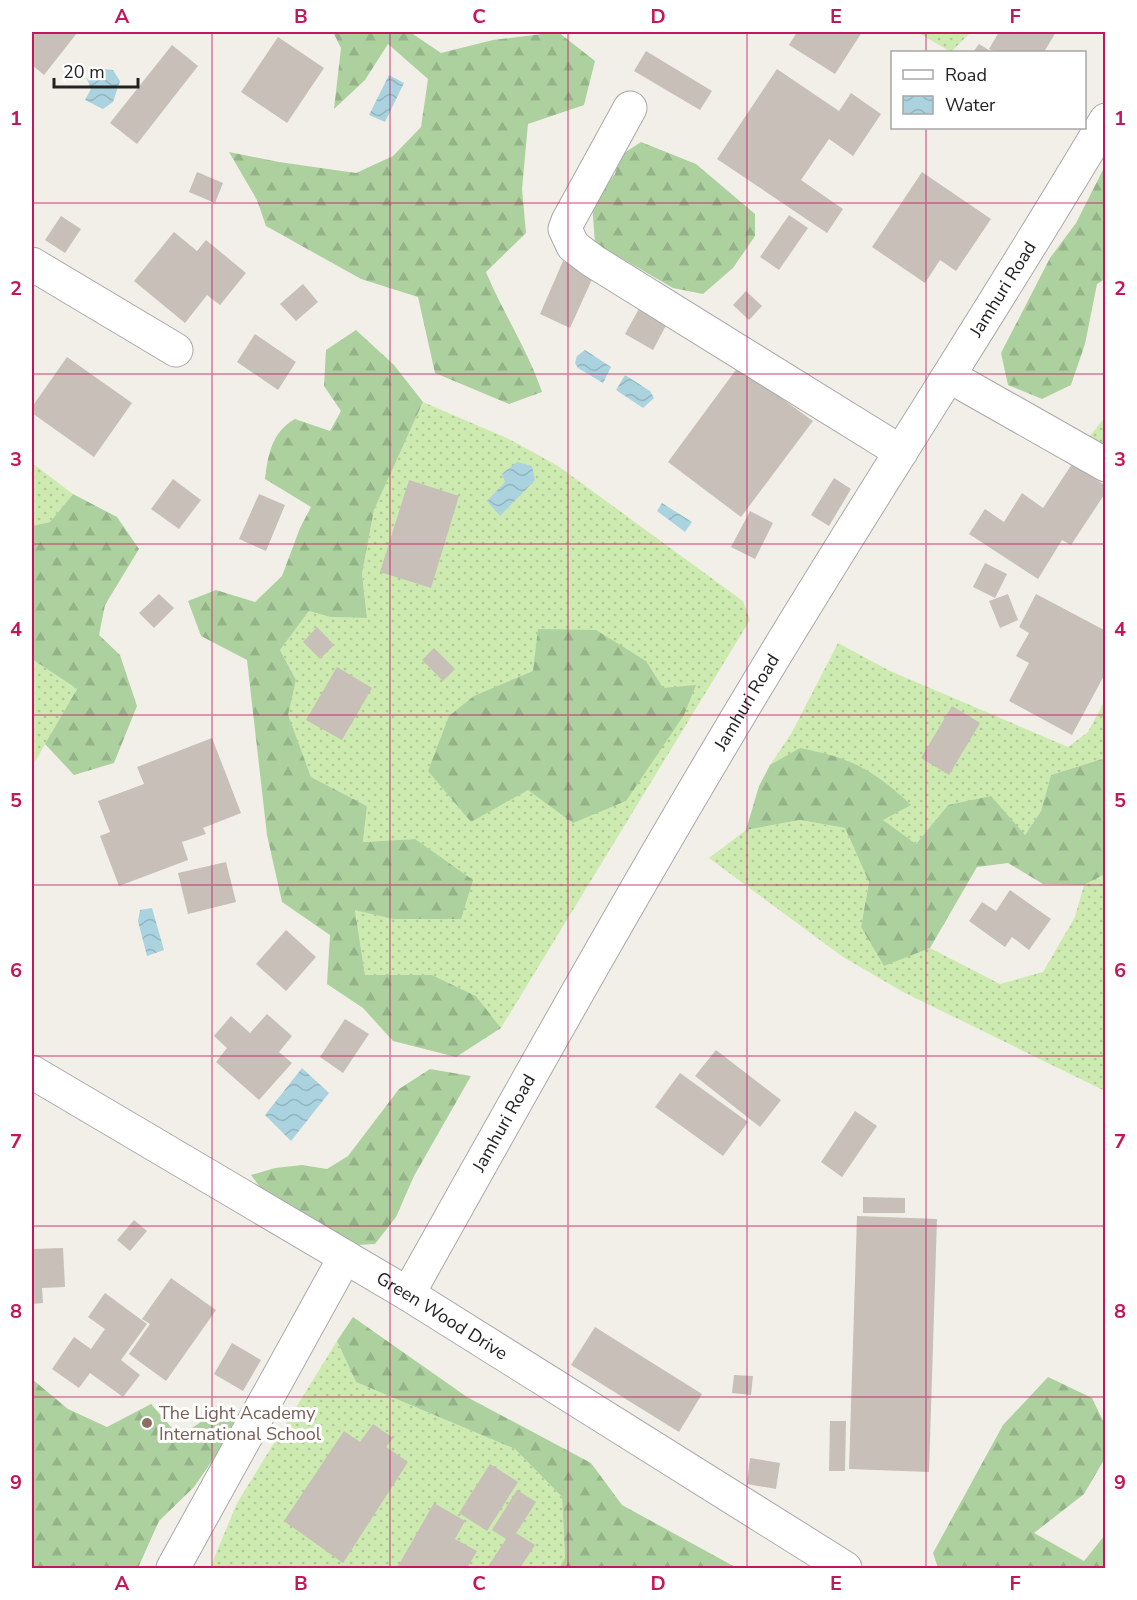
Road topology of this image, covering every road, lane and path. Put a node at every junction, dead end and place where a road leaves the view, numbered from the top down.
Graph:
1 (630, 108) dead end
2 (1106, 120) edge
3 (32, 264) edge
4 (176, 350) dead end
5 (949, 376) junction
6 (901, 452) junction
7 (1106, 465) edge
8 (32, 1072) edge
9 (345, 1257) junction
10 (408, 1294) junction
11 (173, 1569) edge
12 (845, 1569) edge

1 - 6 street
2 - 5 street, Jamhuri Road
3 - 4 street
5 - 6 street, Jamhuri Road
5 - 7 street
6 - 10 street, Jamhuri Road
8 - 9 street, Green Wood Drive
9 - 10 street, Green Wood Drive
9 - 11 street
10 - 12 street, Green Wood Drive

